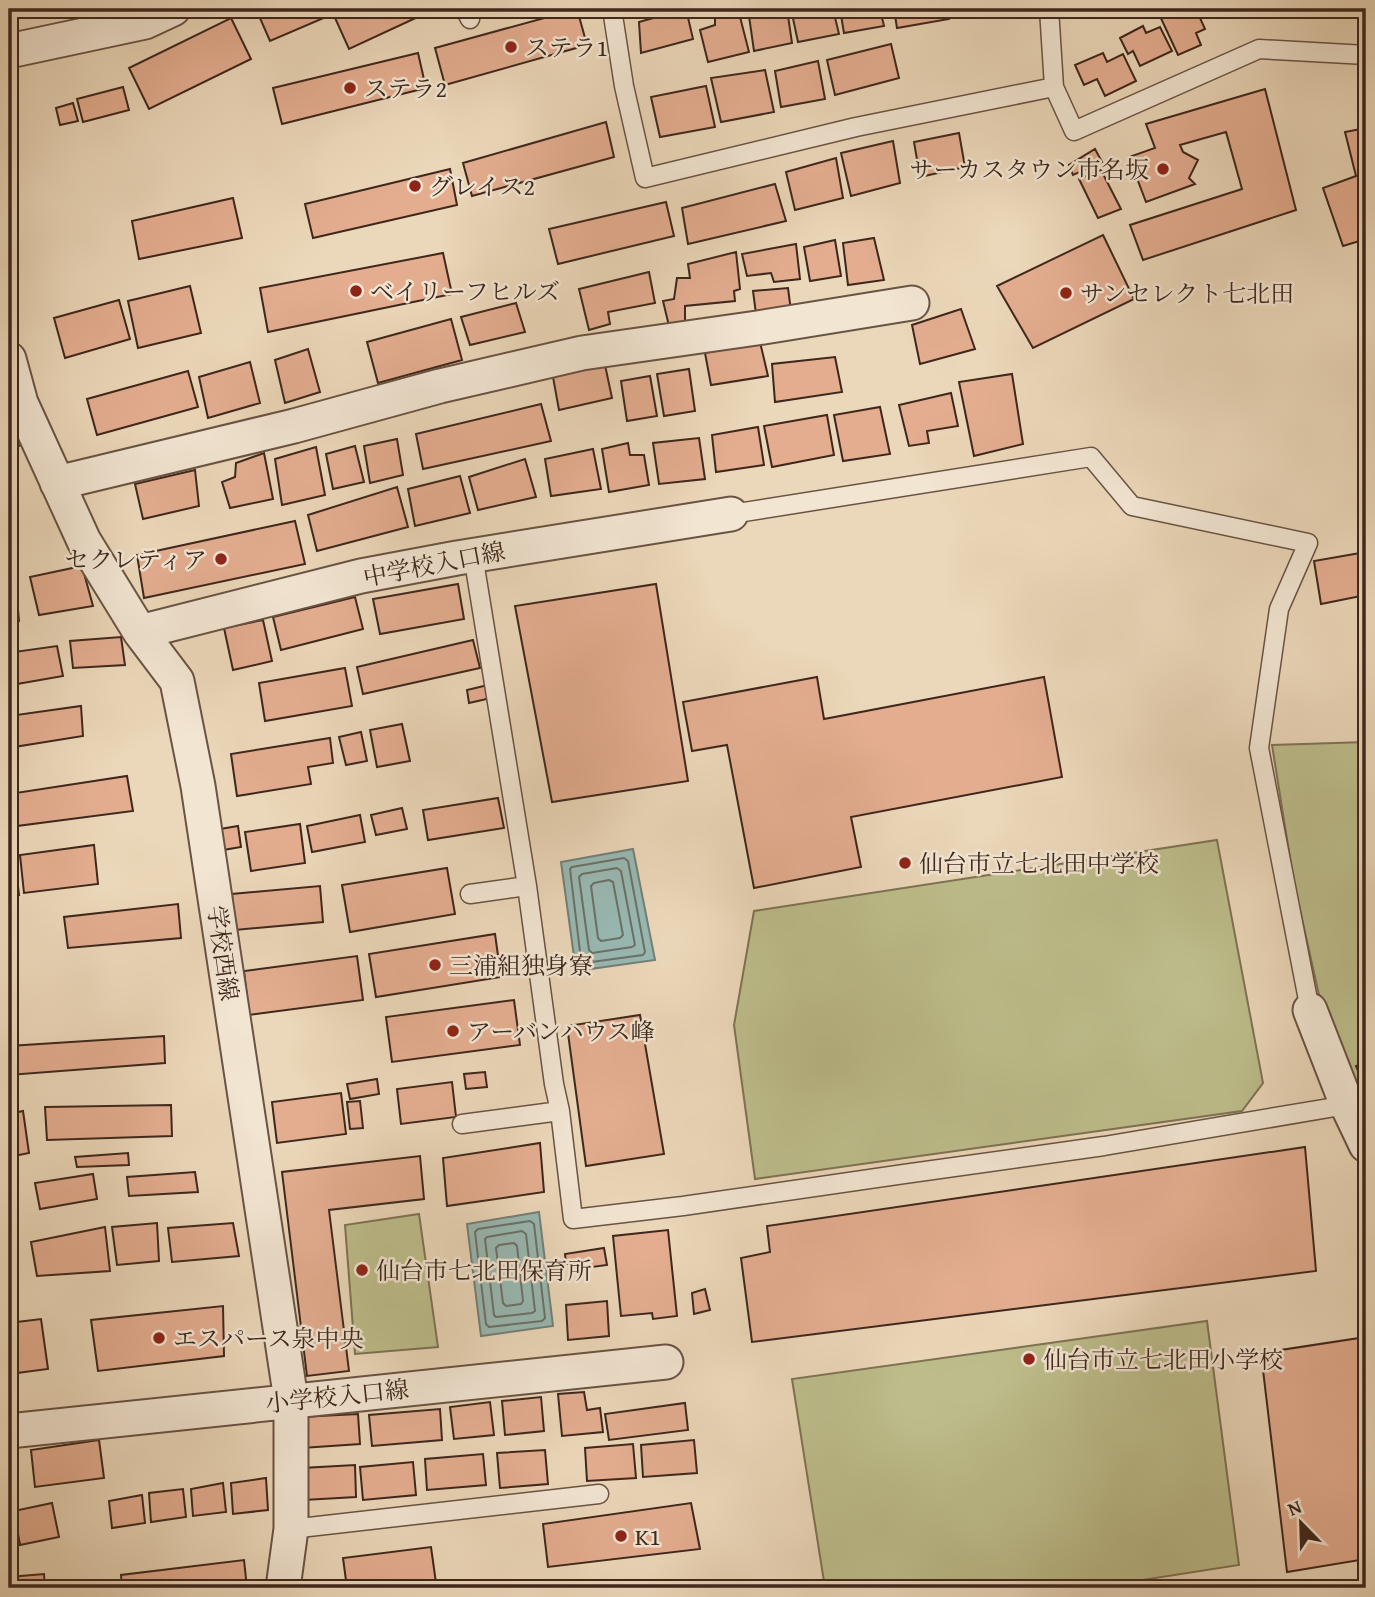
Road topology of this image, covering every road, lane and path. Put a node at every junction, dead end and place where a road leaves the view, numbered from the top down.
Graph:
1 (173, 9) edge
2 (612, 9) edge
3 (1049, 9) edge
4 (9, 51) edge
5 (1366, 55) edge
6 (1054, 88) junction
7 (912, 303) dead end
8 (9, 359) edge
9 (57, 484) junction
10 (731, 514) joint
11 (473, 555) junction
12 (140, 632) junction
13 (527, 886) junction
14 (470, 894) dead end
15 (1310, 1010) joint
16 (1347, 1105) junction
17 (560, 1111) junction
18 (462, 1124) dead end
19 (1366, 1145) edge
20 (666, 1362) dead end
21 (291, 1400) junction
22 (9, 1431) edge
23 (599, 1494) dead end
24 (290, 1529) junction
25 (283, 1588) edge

1 - 4 street
2 - 6 lane
3 - 6 lane
5 - 6 lane
7 - 9 street
8 - 9 street, 学校西線
9 - 12 street, 学校西線
10 - 11 street, 中学校入口線
10 - 15 lane
11 - 12 street, 中学校入口線
11 - 13 lane
12 - 21 street, 学校西線
13 - 14 lane
13 - 17 lane
15 - 16 street
16 - 17 lane
16 - 19 street
17 - 18 lane
20 - 21 street, 小学校入口線
21 - 22 street, 小学校入口線
21 - 24 street, 学校西線
23 - 24 lane
24 - 25 street, 学校西線

